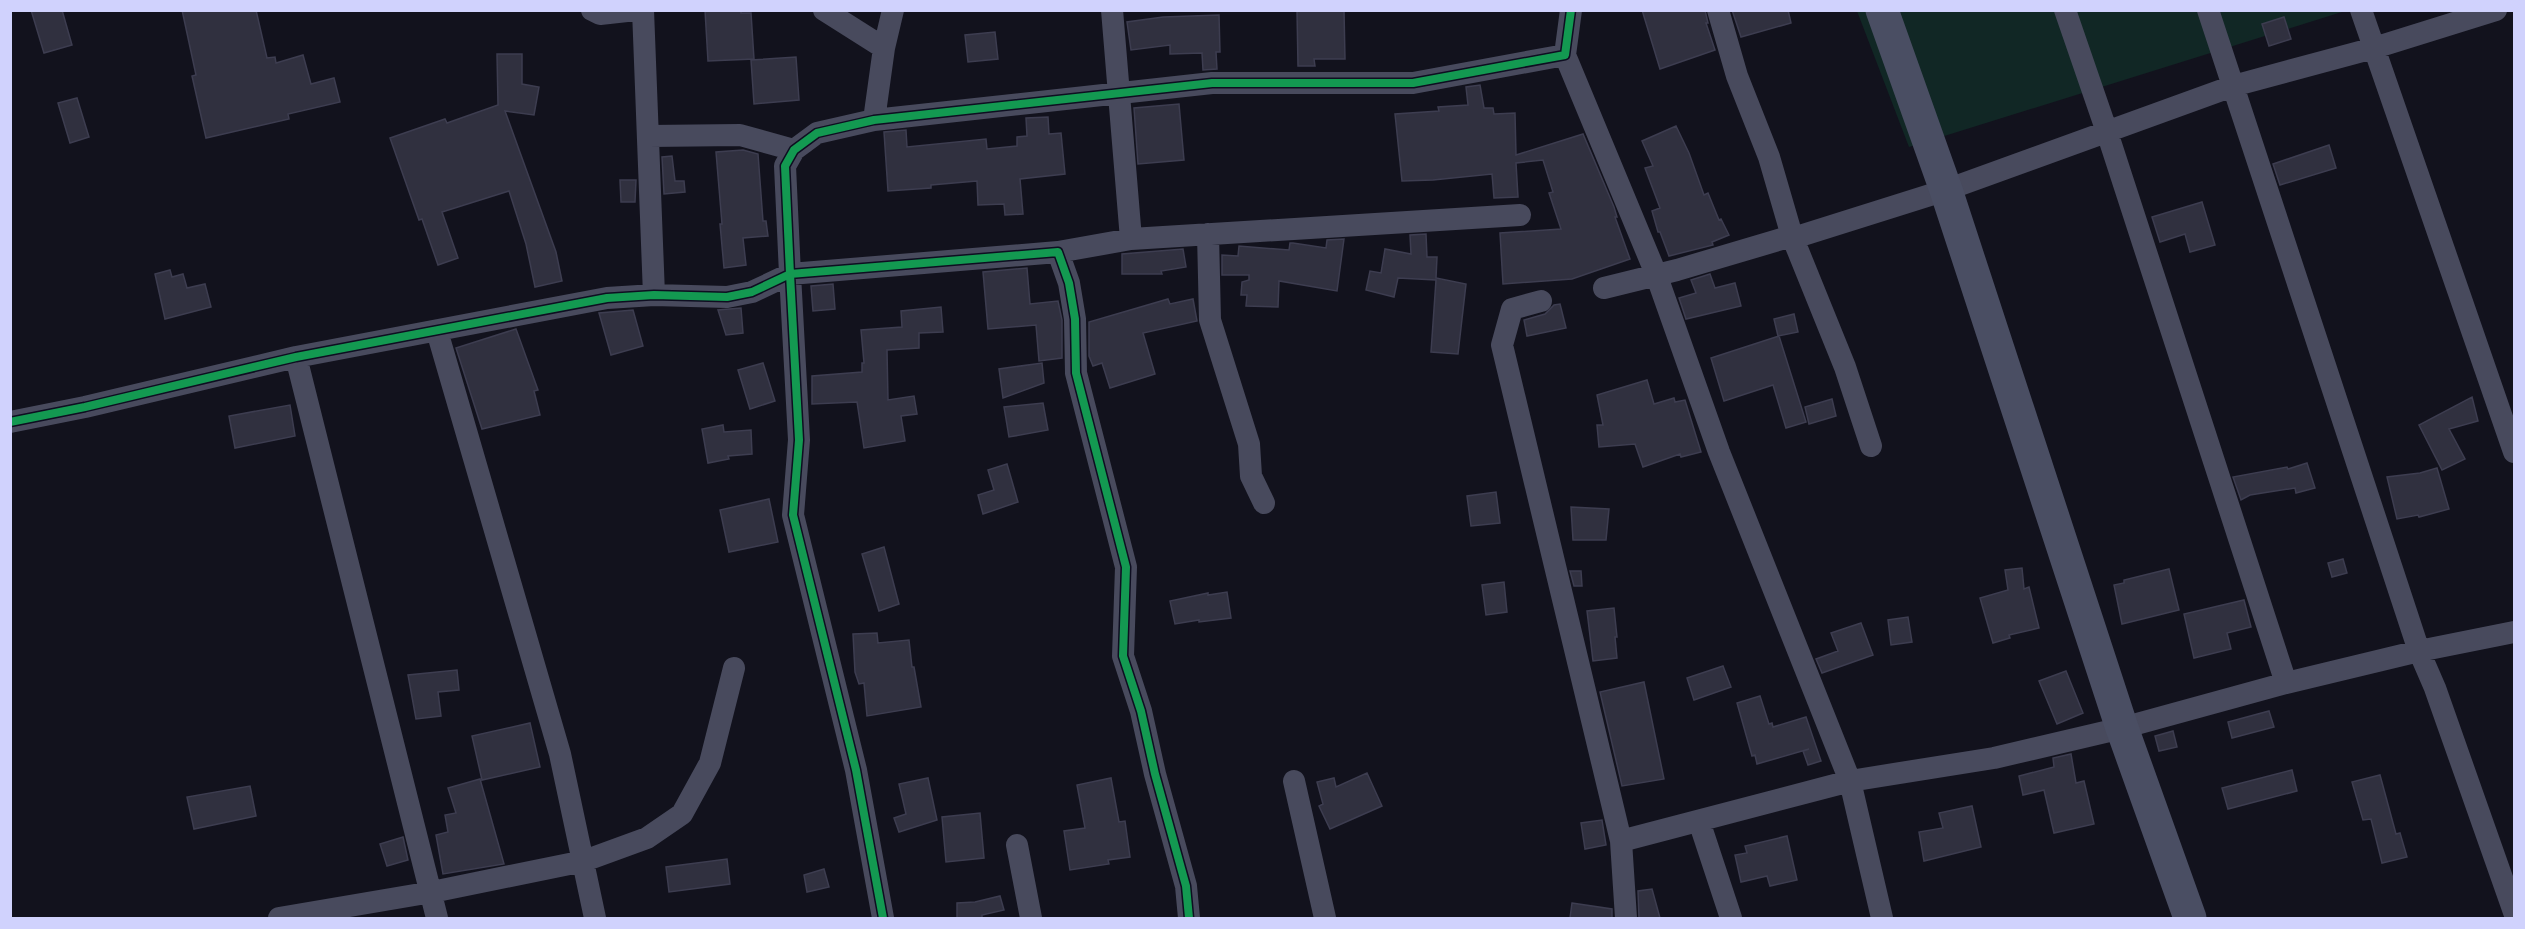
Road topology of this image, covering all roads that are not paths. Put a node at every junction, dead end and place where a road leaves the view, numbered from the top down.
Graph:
1 (592, 10) edge
2 (636, 10) edge
3 (643, 10) edge
4 (824, 10) edge
5 (893, 10) edge
6 (1112, 10) edge
7 (1571, 10) edge
8 (1718, 10) edge
9 (1882, 10) edge
10 (2065, 10) edge
11 (2208, 10) edge
12 (2361, 10) edge
13 (2496, 10) edge
14 (884, 48) junction
15 (2374, 48) junction
16 (1565, 55) junction
17 (2233, 86) junction
18 (1120, 94) junction
19 (874, 120) junction
20 (2107, 132) junction
21 (649, 136) junction
22 (795, 150) junction
23 (1946, 190) junction
24 (1520, 214) dead end
25 (1208, 234) junction
26 (1792, 236) junction
27 (1131, 239) junction
28 (1058, 252) junction
29 (790, 274) junction
30 (1656, 274) junction
31 (1604, 288) dead end
32 (654, 295) junction
33 (1541, 301) dead end
34 (437, 331) junction
35 (296, 357) junction
36 (10, 422) edge
37 (1871, 446) dead end
38 (2514, 452) edge
39 (1264, 503) dead end
40 (2514, 632) edge
41 (2420, 651) junction
42 (734, 668) dead end
43 (2286, 683) junction
44 (2122, 728) junction
45 (1850, 780) junction
46 (1294, 781) dead end
47 (1699, 821) junction
48 (1621, 841) junction
49 (1017, 845) dead end
50 (584, 861) junction
51 (432, 892) junction
52 (2514, 912) edge
53 (279, 918) edge
54 (437, 918) edge
55 (595, 918) edge
56 (883, 918) edge
57 (1031, 918) edge
58 (1189, 918) edge
59 (1325, 918) edge
60 (1626, 918) edge
61 (1731, 918) edge
62 (1882, 918) edge
63 (2190, 918) edge

1 - 2 street
3 - 21 street
4 - 14 street
5 - 14 street
6 - 18 street
7 - 16 street
8 - 26 street
9 - 23 street
10 - 20 street
11 - 17 street
12 - 15 street
13 - 15 street
14 - 19 street
15 - 17 street
15 - 38 street
16 - 18 street
16 - 30 street
17 - 20 street
17 - 41 street
18 - 19 street
18 - 27 street
19 - 22 street
20 - 23 street
20 - 43 street
21 - 22 street
21 - 32 street
22 - 29 street
23 - 26 street
23 - 44 street
24 - 25 street
25 - 27 street
25 - 39 street
26 - 30 street
26 - 37 street
27 - 28 street
28 - 29 street
28 - 58 street
29 - 32 street
29 - 56 street
30 - 31 street
30 - 45 street
32 - 34 street
33 - 48 street
34 - 35 street
34 - 50 street
35 - 36 street
35 - 51 street
40 - 41 street
41 - 43 street
41 - 52 street
42 - 50 street
43 - 44 street
44 - 45 street
44 - 63 street
45 - 47 street
45 - 62 street
46 - 59 street
47 - 48 street
47 - 61 street
48 - 60 street
49 - 57 street
50 - 51 street
50 - 55 street
51 - 53 street
51 - 54 street

